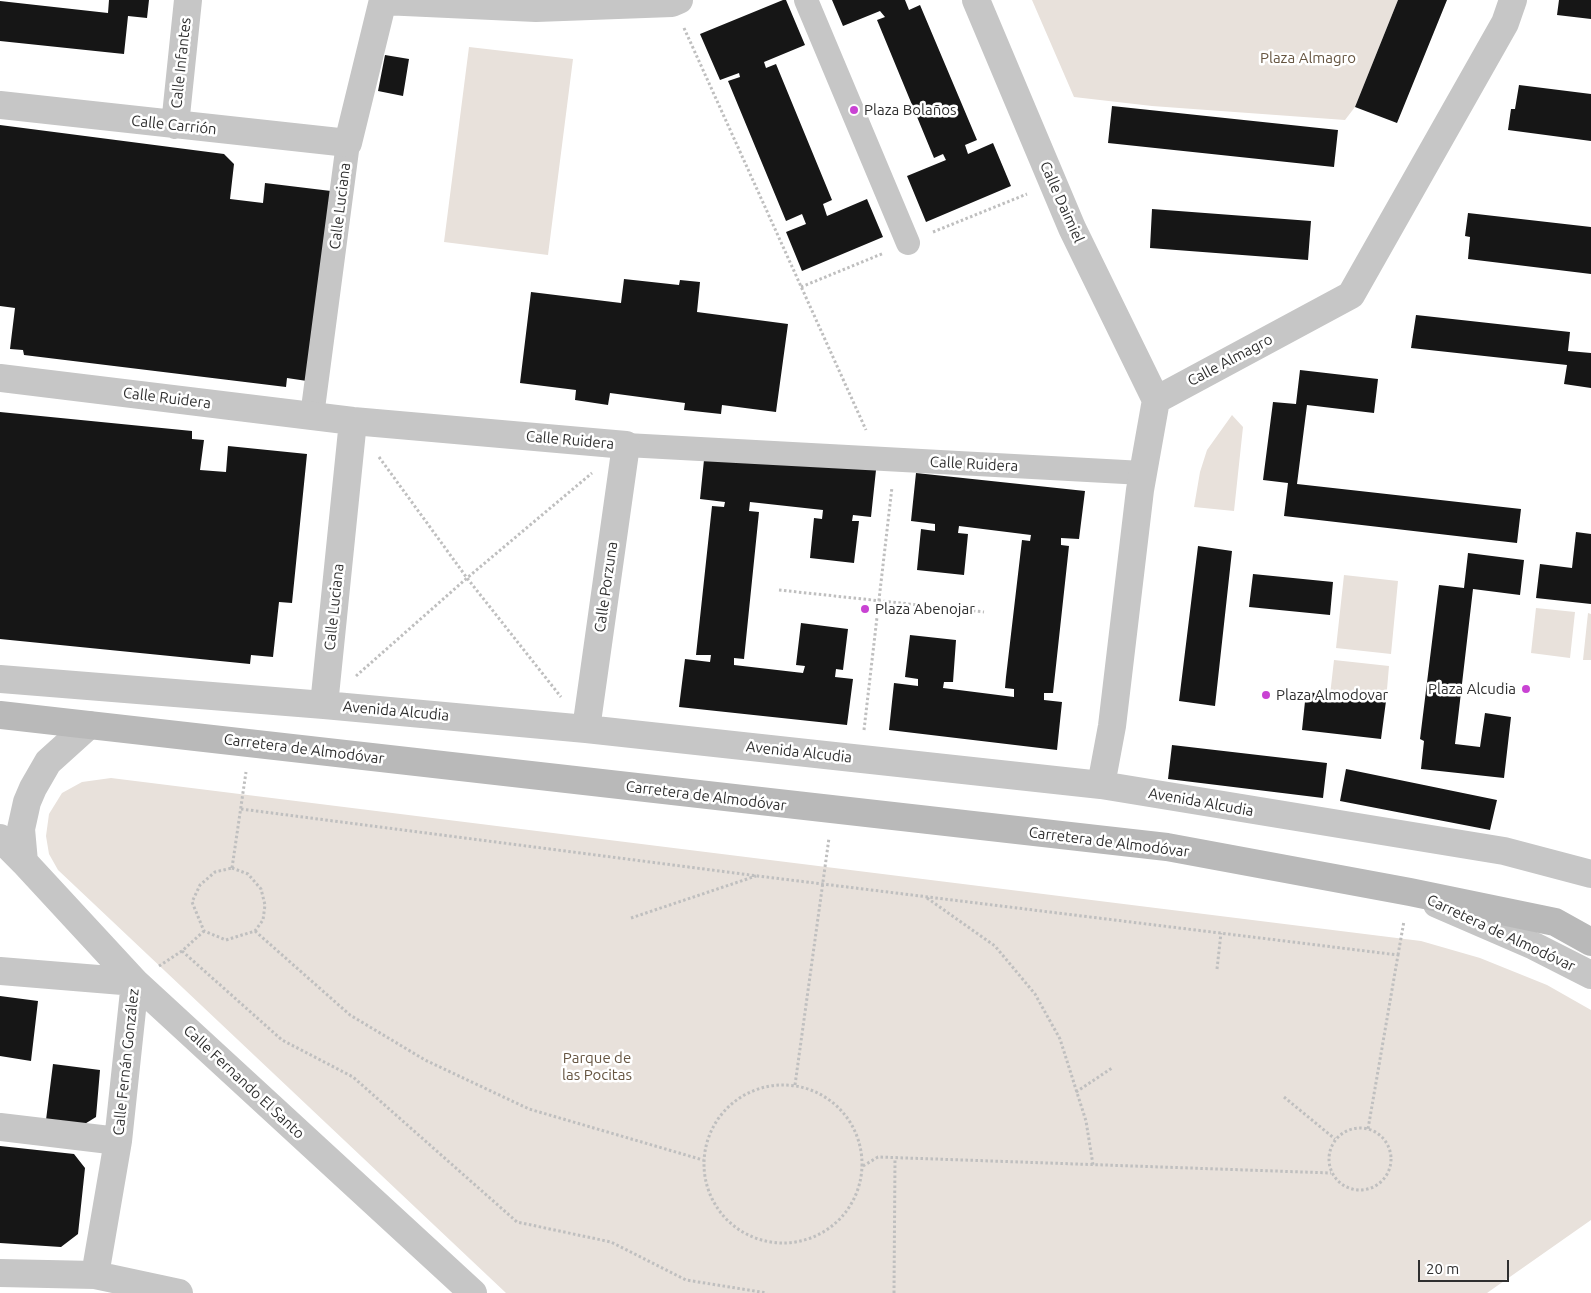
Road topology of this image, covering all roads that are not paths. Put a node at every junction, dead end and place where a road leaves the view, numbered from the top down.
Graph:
1 (188, 0) edge
2 (806, 0) edge
3 (976, 0) edge
4 (1514, 0) edge
5 (383, 1) edge
6 (676, 1) edge
7 (537, 4) edge
8 (0, 105) edge
9 (174, 125) junction
10 (348, 143) junction
11 (908, 243) dead end
12 (0, 378) edge
13 (1156, 400) junction
14 (312, 416) junction
15 (353, 421) junction
16 (626, 446) junction
17 (1143, 473) junction
18 (0, 679) edge
19 (324, 704) junction
20 (0, 715) edge
21 (89, 725) junction
22 (586, 729) junction
23 (1101, 785) junction
24 (0, 838) edge
25 (24, 862) junction
26 (1591, 874) edge
27 (1410, 892) junction
28 (1591, 942) edge
29 (0, 971) edge
30 (1591, 975) edge
31 (135, 982) junction
32 (0, 1127) edge
33 (118, 1141) junction
34 (0, 1273) edge
35 (95, 1275) junction
36 (179, 1293) edge
37 (473, 1293) edge

1 - 9 street, Calle Infantes
2 - 11 street
3 - 13 street, Calle Daimiel
4 - 13 street, Calle Almagro
5 - 7 street
5 - 10 street, Calle Luciana
6 - 7 street
8 - 9 street, Calle Carrión
9 - 10 street, Calle Carrión
10 - 14 street, Calle Luciana
12 - 14 street, Calle Ruidera
13 - 17 street
14 - 15 street, Calle Ruidera
15 - 16 street, Calle Ruidera
15 - 19 street, Calle Luciana
16 - 17 street, Calle Ruidera
16 - 22 street, Calle Porzuna
17 - 23 street
18 - 19 street, Avenida Alcudia
19 - 22 street, Avenida Alcudia
20 - 21 main road, Carretera de Almodóvar
21 - 25 street
21 - 27 main road, Carretera de Almodóvar
22 - 23 street, Avenida Alcudia
23 - 26 street, Avenida Alcudia
24 - 25 street, Calle Fernando El Santo
25 - 31 street, Calle Fernando El Santo
27 - 28 main road, Carretera de Almodóvar
27 - 30 street, Carretera de Almodóvar
29 - 31 street, Calle Fernán González
31 - 33 street, Calle Fernán González
31 - 37 street, Calle Fernando El Santo
32 - 33 street
33 - 35 street, Calle Fernán González
34 - 35 street
35 - 36 street

